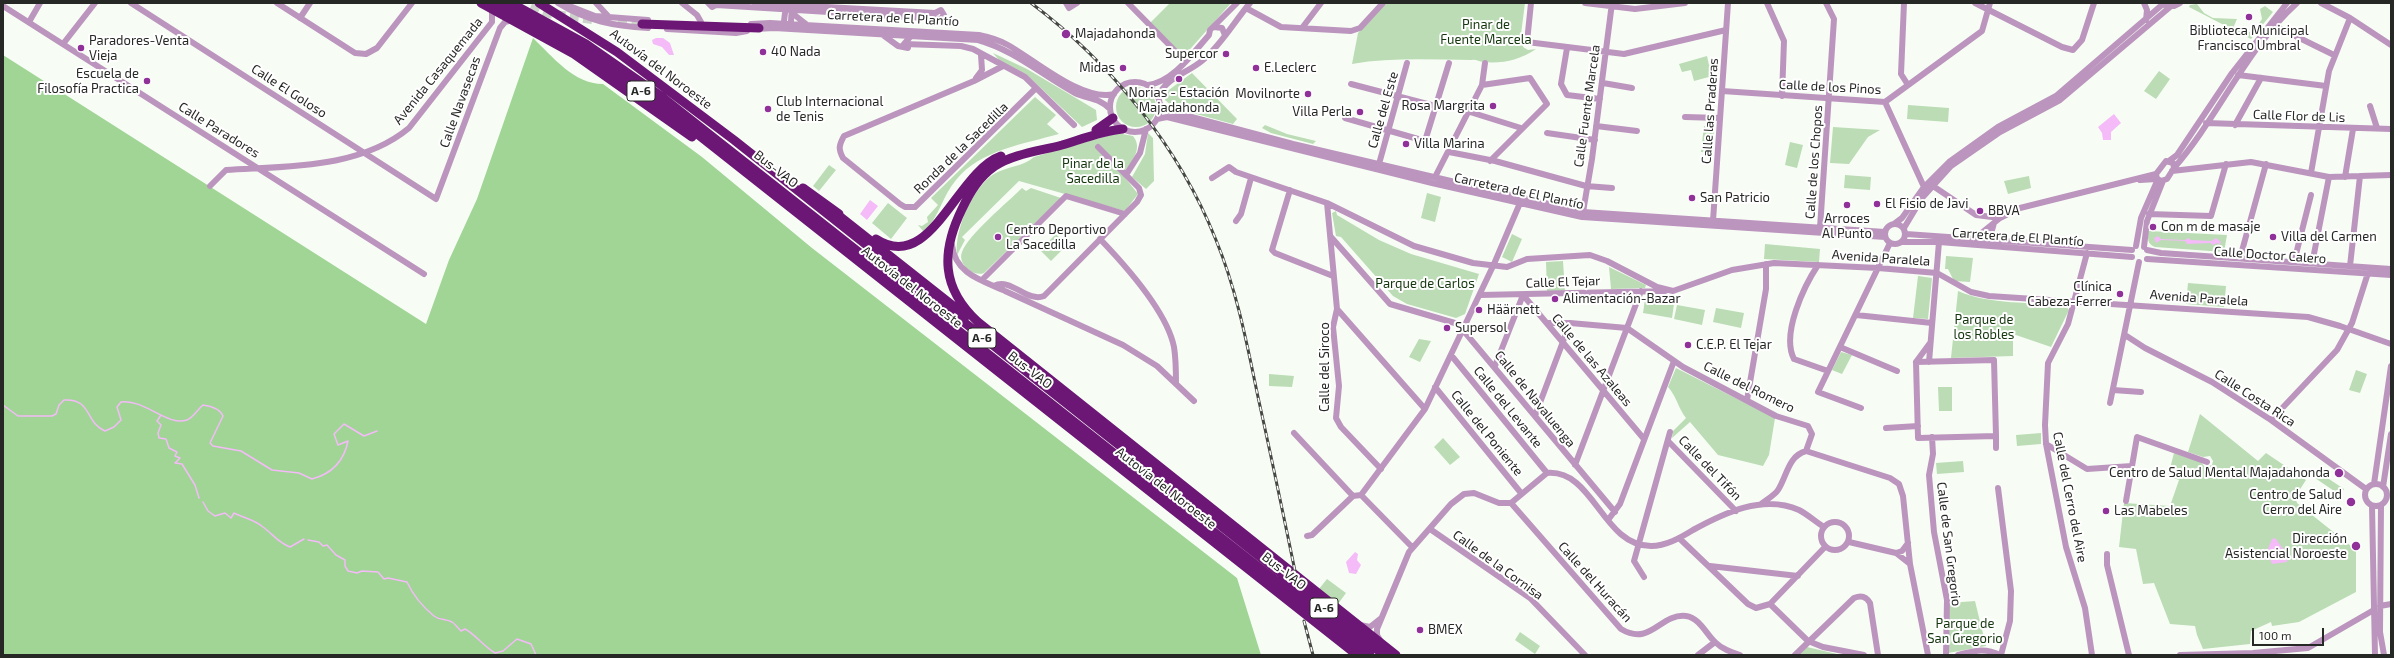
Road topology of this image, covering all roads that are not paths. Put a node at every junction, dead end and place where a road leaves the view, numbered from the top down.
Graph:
1 (40, 3) edge
2 (95, 3) edge
3 (130, 3) edge
4 (277, 3) edge
5 (310, 3) edge
6 (412, 3) edge
7 (481, 3) edge
8 (511, 3) edge
9 (558, 3) edge
10 (562, 3) edge
11 (596, 3) edge
12 (682, 3) edge
13 (708, 3) edge
14 (755, 3) edge
15 (1066, 3) edge
16 (1077, 3) edge
17 (1128, 3) edge
18 (1237, 3) edge
19 (1321, 3) edge
20 (1383, 3) edge
21 (1531, 3) edge
22 (1586, 3) edge
23 (1685, 3) edge
24 (1728, 3) edge
25 (1767, 3) edge
26 (1826, 3) edge
27 (1904, 3) edge
28 (1975, 3) edge
29 (1990, 3) edge
30 (2094, 3) edge
31 (2144, 3) edge
32 (2162, 3) edge
33 (2180, 3) edge
34 (2287, 3) edge
35 (2297, 3) edge
36 (2321, 3) edge
37 (531, 4) edge
38 (1612, 5) edge
39 (3, 6) edge
40 (493, 6) edge
41 (1248, 6) edge
42 (789, 7) edge
43 (2170, 7) junction
44 (1988, 10) junction
45 (585, 15) junction
46 (609, 17) junction
47 (300, 18) junction
48 (2350, 18) junction
49 (513, 20) junction
50 (2146, 20) junction
51 (29, 22) junction
52 (701, 22) junction
53 (770, 23) junction
54 (642, 24) tunnel mouth
55 (808, 25) junction
56 (757, 26) junction
57 (789, 26) junction
58 (1214, 26) junction
59 (2275, 26) junction
60 (866, 28) junction
61 (1302, 28) junction
62 (1726, 30) junction
63 (945, 31) junction
64 (883, 35) junction
65 (1209, 35) junction
66 (1224, 35) junction
67 (899, 36) junction
68 (912, 36) junction
69 (1219, 42) junction
70 (63, 44) junction
71 (901, 45) junction
72 (2391, 46) edge
73 (1567, 48) junction
74 (617, 52) junction
75 (1606, 52) junction
76 (978, 53) junction
77 (2334, 55) junction
78 (993, 61) junction
79 (1185, 61) junction
80 (1407, 63) dead end
81 (1449, 63) dead end
82 (1485, 63) dead end
83 (1003, 66) junction
84 (982, 70) junction
85 (992, 70) junction
86 (2238, 76) junction
87 (2261, 78) junction
88 (974, 80) junction
89 (1603, 83) junction
90 (1351, 84) dead end
91 (1148, 85) junction
92 (1482, 85) junction
93 (1908, 85) junction
94 (2326, 86) junction
95 (1632, 88) dead end
96 (1036, 89) junction
97 (1722, 91) junction
98 (1114, 94) junction
99 (1158, 96) junction
100 (1398, 96) junction
101 (1782, 96) junction
102 (1600, 99) junction
103 (1830, 99) junction
104 (1885, 102) junction
105 (1160, 104) junction
106 (1435, 106) junction
107 (2370, 106) dead end
108 (1110, 108) junction
109 (1470, 112) junction
110 (1685, 117) dead end
111 (1113, 118) junction
112 (1345, 118) dead end
113 (1720, 118) junction
114 (1157, 119) junction
115 (2206, 123) junction
116 (1074, 125) dead end
117 (2235, 125) junction
118 (1596, 126) junction
119 (1521, 128) junction
120 (2318, 128) junction
121 (2377, 128) junction
122 (1146, 129) junction
123 (2353, 129) junction
124 (2391, 129) edge
125 (1128, 130) junction
126 (1388, 130) junction
127 (1636, 131) dead end
128 (1547, 133) dead end
129 (1595, 140) junction
130 (1142, 145) junction
131 (1098, 147) dead end
132 (1449, 152) junction
133 (365, 153) junction
134 (1490, 161) junction
135 (2169, 161) junction
136 (1379, 164) junction
137 (2226, 164) junction
138 (2266, 164) junction
139 (259, 168) junction
140 (2173, 170) junction
141 (2311, 173) junction
142 (1126, 175) junction
143 (2391, 175) edge
144 (2360, 176) junction
145 (1435, 177) junction
146 (2329, 177) junction
147 (2345, 177) junction
148 (1212, 178) dead end
149 (1251, 178) junction
150 (2159, 178) junction
151 (2141, 180) junction
152 (210, 186) dead end
153 (1587, 186) junction
154 (1933, 186) junction
155 (1924, 187) junction
156 (803, 188) junction
157 (1612, 188) dead end
158 (1290, 190) junction
159 (2153, 191) junction
160 (2311, 196) dead end
161 (776, 197) junction
162 (436, 198) joint
163 (1327, 203) junction
164 (1520, 203) junction
165 (1583, 212) junction
166 (1125, 214) junction
167 (2149, 214) junction
168 (957, 218) junction
169 (2000, 218) junction
170 (1236, 221) dead end
171 (1713, 221) junction
172 (1994, 223) junction
173 (1894, 224) junction
174 (1820, 228) junction
175 (1905, 231) junction
176 (1885, 235) junction
177 (1331, 237) junction
178 (1100, 239) junction
179 (1974, 240) junction
180 (1997, 241) junction
181 (1902, 242) junction
182 (1939, 242) junction
183 (1890, 243) junction
184 (2134, 248) junction
185 (2146, 248) junction
186 (2087, 253) junction
187 (2132, 257) junction
188 (2240, 258) junction
189 (2147, 259) junction
190 (2139, 262) junction
191 (2294, 262) junction
192 (1766, 264) junction
193 (2312, 264) junction
194 (1493, 265) junction
195 (1818, 265) junction
196 (2350, 266) junction
197 (1878, 268) junction
198 (2391, 269) edge
199 (1937, 273) junction
200 (2368, 273) junction
201 (424, 274) dead end
202 (2391, 275) edge
203 (1333, 276) junction
204 (982, 280) junction
205 (1650, 282) junction
206 (994, 286) junction
207 (1644, 291) junction
208 (1673, 291) junction
209 (1480, 295) junction
210 (1523, 295) junction
211 (2075, 301) junction
212 (2132, 305) junction
213 (1338, 309) junction
214 (1856, 314) junction
215 (1547, 323) junction
216 (1570, 323) junction
217 (1932, 323) junction
218 (1464, 328) junction
219 (1627, 328) junction
220 (2350, 330) junction
221 (2124, 335) junction
222 (1563, 342) junction
223 (1930, 343) junction
224 (2391, 344) edge
225 (1840, 347) junction
226 (1451, 355) junction
227 (1674, 361) junction
228 (1916, 362) junction
229 (1929, 362) junction
230 (1495, 366) junction
231 (2391, 366) edge
232 (1037, 370) junction
233 (1897, 371) dead end
234 (1828, 372) junction
235 (1176, 384) junction
236 (1435, 387) junction
237 (1603, 390) junction
238 (2113, 390) junction
239 (2141, 392) dead end
240 (1747, 400) junction
241 (1194, 401) dead end
242 (2110, 403) dead end
243 (1861, 408) dead end
244 (1425, 409) junction
245 (1089, 411) junction
246 (1535, 416) junction
247 (2271, 420) junction
248 (1918, 426) junction
249 (1886, 428) dead end
250 (1670, 432) dead end
251 (1294, 433) dead end
252 (2391, 434) edge
253 (1996, 436) junction
254 (1932, 437) junction
255 (1644, 439) junction
256 (1668, 441) junction
257 (2046, 444) junction
258 (1996, 448) dead end
259 (1806, 451) junction
260 (2208, 462) dead end
261 (1575, 465) junction
262 (2132, 466) junction
263 (1381, 469) junction
264 (1547, 473) junction
265 (1590, 482) junction
266 (2374, 484) junction
267 (2383, 487) junction
268 (1581, 488) junction
269 (1998, 488) dead end
270 (2366, 489) junction
271 (1777, 491) junction
272 (1521, 493) junction
273 (1361, 495) junction
274 (1353, 496) junction
275 (2389, 498) edge
276 (2126, 501) dead end
277 (1511, 503) junction
278 (1761, 504) junction
279 (1781, 504) junction
280 (2381, 505) junction
281 (2372, 506) junction
282 (1736, 511) junction
283 (1615, 512) junction
284 (1608, 520) junction
285 (1824, 527) junction
286 (1430, 529) junction
287 (1307, 536) dead end
288 (1679, 538) junction
289 (1849, 542) junction
290 (1908, 543) junction
291 (1639, 545) junction
292 (1825, 547) junction
293 (1412, 548) junction
294 (1896, 553) junction
295 (2107, 554) dead end
296 (1265, 561) junction
297 (1910, 564) junction
298 (1709, 566) junction
299 (1798, 576) junction
300 (1644, 577) dead end
301 (1770, 604) junction
302 (2391, 604) edge
303 (2380, 606) junction
304 (2372, 611) junction
305 (1345, 616) junction
306 (1381, 618) junction
307 (1808, 641) junction
308 (1715, 642) junction
309 (2308, 648) junction
310 (2253, 654) edge
311 (1357, 655) edge
312 (1370, 655) edge
313 (1384, 655) edge
314 (1397, 655) edge
315 (1585, 655) edge
316 (1698, 655) edge
317 (1740, 655) edge
318 (1795, 655) edge
319 (1864, 655) edge
320 (1878, 655) edge
321 (1928, 655) edge
322 (1946, 655) edge
323 (1958, 655) edge
324 (2000, 655) edge
325 (2092, 655) edge
326 (2130, 655) edge
327 (2180, 655) edge
328 (2311, 655) edge
329 (2375, 655) edge
330 (2384, 655) edge

1 - 51 street
2 - 70 street
3 - 133 street, Calle El Goloso
4 - 47 street
5 - 47 street
6 - 47 street
7 - 40 highway
8 - 312 highway, Bus-VAO
9 - 45 street
10 - 45 street
11 - 46 street
12 - 52 street
13 - 42 street, Carretera de El Plantío
14 - 42 street, Carretera de El Plantío
15 - 16 street
17 - 79 street
18 - 58 street
19 - 61 street
20 - 61 street
21 - 73 street
22 - 38 street
23 - 38 street
24 - 62 street, Calle las Praderas
25 - 101 street
26 - 103 street, Calle de los Chopos
27 - 93 street
28 - 44 street
29 - 44 street, Calle de los Pinos
30 - 44 street
31 - 50 street
32 - 43 street
32 - 50 street
33 - 43 street
34 - 135 street
35 - 59 street
36 - 48 street
37 - 74 highway, Autovía del Noroeste / A-6
38 - 75 street, Calle Fuente Marcela
39 - 51 street, Calle Paradores
40 - 49 highway
40 - 133 street, Avenida Casaquemada
40 - 161 highway, Autovía del Noroeste / A-6
41 - 61 street
41 - 66 street
42 - 42 street, Carretera de El Plantío
42 - 53 street
42 - 55 street
42 - 57 street
43 - 154 street
44 - 93 street, Calle de los Pinos
45 - 46 street, Carretera de El Plantío
45 - 56 street, Carretera de El Plantío
46 - 52 street, Carretera de El Plantío
48 - 72 street
48 - 77 street
49 - 161 highway
49 - 162 street, Calle Navasecas
50 - 155 street
51 - 70 street, Calle Paradores
52 - 56 street, Carretera de El Plantío
53 - 56 street, Carretera de El Plantío
53 - 57 street, Carretera de El Plantío
54 - 56 highway
55 - 57 street, Carretera de El Plantío
55 - 60 street, Carretera de El Plantío
56 - 57 street, Carretera de El Plantío
57 - 64 street, Carretera de El Plantío
58 - 65 street
58 - 66 street
59 - 77 street
59 - 86 street
60 - 63 street, Carretera de El Plantío
60 - 67 street
62 - 75 street
62 - 97 street, Calle las Praderas
63 - 67 street
63 - 98 street, Carretera de El Plantío
64 - 67 street, Carretera de El Plantío
64 - 71 street
65 - 69 street
65 - 79 street
66 - 69 street
67 - 68 street, Carretera de El Plantío
67 - 71 street
68 - 71 street
68 - 108 street, Carretera de El Plantío
69 - 99 street
70 - 139 street, Calle Paradores
71 - 76 street
73 - 75 street
73 - 102 street
74 - 156 highway
74 - 296 highway, Autovía del Noroeste / A-6
75 - 89 street, Calle Fuente Marcela
76 - 78 street
76 - 84 street
77 - 94 street
78 - 83 street
78 - 84 street
78 - 85 street
79 - 91 street
80 - 100 street, Calle del Este
81 - 106 street
82 - 92 street
83 - 85 street, Ronda de la Sacedilla
83 - 96 street
84 - 88 street
85 - 88 street, Ronda de la Sacedilla
86 - 87 street
86 - 115 street
87 - 94 street
87 - 117 street
88 - 96 street, Ronda de la Sacedilla
89 - 95 street
89 - 102 street, Calle Fuente Marcela
90 - 100 street
91 - 98 street
91 - 99 street
92 - 109 street
92 - 119 street
93 - 104 street, Calle de los Pinos
94 - 120 street
96 - 116 street
97 - 101 street, Calle de los Pinos
97 - 113 street, Calle las Praderas
98 - 108 street
99 - 105 street
100 - 106 street
100 - 126 street, Calle del Este
101 - 103 street, Calle de los Pinos
102 - 118 street, Calle Fuente Marcela
103 - 104 street, Calle de los Pinos
103 - 174 street, Calle de los Chopos
104 - 155 street
105 - 114 street
105 - 136 street, Carretera de El Plantío
106 - 126 street
107 - 121 street
108 - 111 street
109 - 119 street
109 - 132 street
110 - 113 street
111 - 125 street
111 - 156 highway
112 - 126 street
113 - 171 street, Calle las Praderas
114 - 122 street
114 - 164 street, Carretera de El Plantío
115 - 117 street, Calle Flor de Lis
115 - 140 street
117 - 120 street, Calle Flor de Lis
118 - 127 street
118 - 129 street, Calle Fuente Marcela
119 - 134 street
120 - 123 street, Calle Flor de Lis
120 - 141 street
121 - 123 street, Calle Flor de Lis
121 - 124 street, Calle Flor de Lis
122 - 125 street
122 - 130 street
123 - 147 street
125 - 130 street
125 - 168 highway
126 - 136 street, Calle del Este
128 - 129 street
129 - 153 street, Calle Fuente Marcela
130 - 142 street
131 - 142 street
132 - 134 street
132 - 145 street
133 - 139 street, Avenida Casaquemada
133 - 162 street, Calle El Goloso
134 - 153 street
135 - 140 street
135 - 150 street
136 - 145 street, Carretera de El Plantío
137 - 138 street
137 - 140 street
137 - 167 street
138 - 141 street
138 - 188 street
139 - 152 street, Avenida Casaquemada
139 - 201 street, Calle Paradores
140 - 150 street
141 - 146 street
142 - 166 street
143 - 144 street
144 - 147 street
144 - 196 street
145 - 165 street, Carretera de El Plantío
146 - 147 street
146 - 193 street
148 - 149 street
149 - 158 street
149 - 170 street
150 - 151 street
150 - 159 street
150 - 167 street
151 - 159 street
151 - 169 street
153 - 157 street
153 - 165 street, Calle Fuente Marcela
154 - 169 street
154 - 175 street
155 - 173 street
156 - 232 highway
158 - 163 street
158 - 203 street
159 - 184 street
160 - 191 street
161 - 311 highway, Autovía del Noroeste / A-6
163 - 177 street
163 - 194 street
164 - 176 street, Carretera de El Plantío
164 - 194 street
165 - 171 street, Carretera de El Plantío
166 - 178 street
166 - 204 street
167 - 185 street
168 - 204 street
168 - 232 highway
169 - 172 street
171 - 174 street, Carretera de El Plantío
172 - 179 street
172 - 180 street
173 - 175 street
173 - 176 street
174 - 176 street, Carretera de El Plantío
175 - 179 street, Carretera de El Plantío
175 - 181 street
176 - 183 street
177 - 203 street
177 - 218 street
178 - 206 street
178 - 235 street
179 - 180 street, Carretera de El Plantío
180 - 184 street, Carretera de El Plantío
181 - 182 street, Carretera de El Plantío
181 - 183 street
182 - 186 street, Carretera de El Plantío
182 - 199 street
183 - 197 street
184 - 185 street, Carretera de El Plantío
184 - 187 street
185 - 188 street, Calle Doctor Calero
185 - 189 street
186 - 187 street, Carretera de El Plantío
186 - 211 street, Calle del Cerro del Aire
187 - 190 street
188 - 191 street, Calle Doctor Calero
189 - 190 street
189 - 200 street, Calle Doctor Calero
190 - 212 street
191 - 193 street, Calle Doctor Calero
192 - 195 street, Avenida Paralela
192 - 208 street, Avenida Paralela
192 - 240 street
193 - 196 street, Calle Doctor Calero
194 - 205 street
194 - 209 street
195 - 197 street, Avenida Paralela
195 - 234 street
196 - 198 street, Calle Doctor Calero
197 - 199 street, Avenida Paralela
197 - 214 street
199 - 211 street, Avenida Paralela
199 - 217 street
200 - 202 street, Calle Doctor Calero
200 - 220 street
203 - 213 street
204 - 206 street
205 - 207 street
205 - 208 street
206 - 235 street
207 - 208 street, Calle El Tejar
207 - 210 street, Calle El Tejar
207 - 219 street
209 - 210 street, Calle El Tejar
209 - 218 street
210 - 215 street, Calle de las Azaleas
210 - 230 street
211 - 212 street, Avenida Paralela
211 - 257 street, Calle del Cerro del Aire
212 - 220 street, Avenida Paralela
212 - 221 street
213 - 244 street, Calle del Siroco
213 - 263 street, Calle del Siroco
214 - 217 street
214 - 225 street
215 - 216 street
215 - 222 street, Calle de las Azaleas
216 - 219 street
216 - 222 street
217 - 223 street
218 - 226 street
218 - 230 street, Calle de Navaluenga
219 - 227 street, Calle del Romero
219 - 237 street
220 - 224 street, Avenida Paralela
220 - 247 street
221 - 238 street
221 - 247 street, Calle Costa Rica
222 - 237 street, Calle de las Azaleas
222 - 246 street
223 - 228 street
223 - 229 street
225 - 233 street
225 - 234 street
226 - 236 street
226 - 264 street, Calle del Levante
227 - 240 street, Calle del Romero
227 - 255 street
228 - 229 street
228 - 248 street
229 - 253 street
230 - 246 street, Calle de Navaluenga
231 - 266 street
232 - 245 highway
234 - 243 street
235 - 241 street
236 - 244 street
236 - 272 street, Calle del Poniente
237 - 255 street, Calle de las Azaleas
237 - 261 street
238 - 239 street
238 - 242 street
240 - 259 street, Calle del Romero
244 - 263 street
245 - 296 highway
245 - 305 highway
246 - 261 street, Calle de Navaluenga
247 - 270 street, Calle Costa Rica
248 - 249 street
248 - 254 street
250 - 256 street
251 - 274 street
252 - 267 street
253 - 254 street
253 - 258 street
254 - 322 street, Calle de San Gregorio
255 - 283 street
256 - 282 street, Calle del Tifón
256 - 291 street
257 - 262 street
257 - 325 street, Calle del Cerro del Aire
259 - 271 street
259 - 290 street
260 - 262 street
261 - 265 street, Calle de Navaluenga
262 - 276 street
263 - 273 street
264 - 268 street
264 - 272 street
265 - 268 street
265 - 283 street, Calle de Navaluenga
266 - 267 street
266 - 270 street
267 - 275 street
268 - 284 street
269 - 324 street
270 - 281 street
271 - 278 street
271 - 279 street
272 - 277 street
273 - 274 street
273 - 293 street
274 - 287 street
275 - 280 street
277 - 286 street
277 - 308 street, Calle del Huracán
278 - 279 street
278 - 282 street
279 - 285 street
280 - 281 street
280 - 303 street
281 - 304 street
282 - 288 street
283 - 284 street
284 - 291 street
285 - 289 street
285 - 292 street
286 - 293 street
286 - 315 street, Calle de la Cornisa
288 - 291 street
288 - 298 street
289 - 292 street
289 - 294 street
290 - 294 street
290 - 297 street
291 - 300 street
292 - 299 street
293 - 306 street
294 - 297 street
295 - 326 street
296 - 313 highway, Autovía del Noroeste / A-6
297 - 321 street
298 - 299 street
298 - 301 street
299 - 301 street
301 - 307 street
302 - 303 street
303 - 330 street
304 - 309 street
304 - 329 street
305 - 306 street
305 - 314 highway
306 - 314 street
307 - 318 street
307 - 319 street
307 - 320 street
308 - 316 street
308 - 317 street, Calle del Huracán
309 - 310 street
309 - 328 street
310 - 327 street
323 - 324 street

